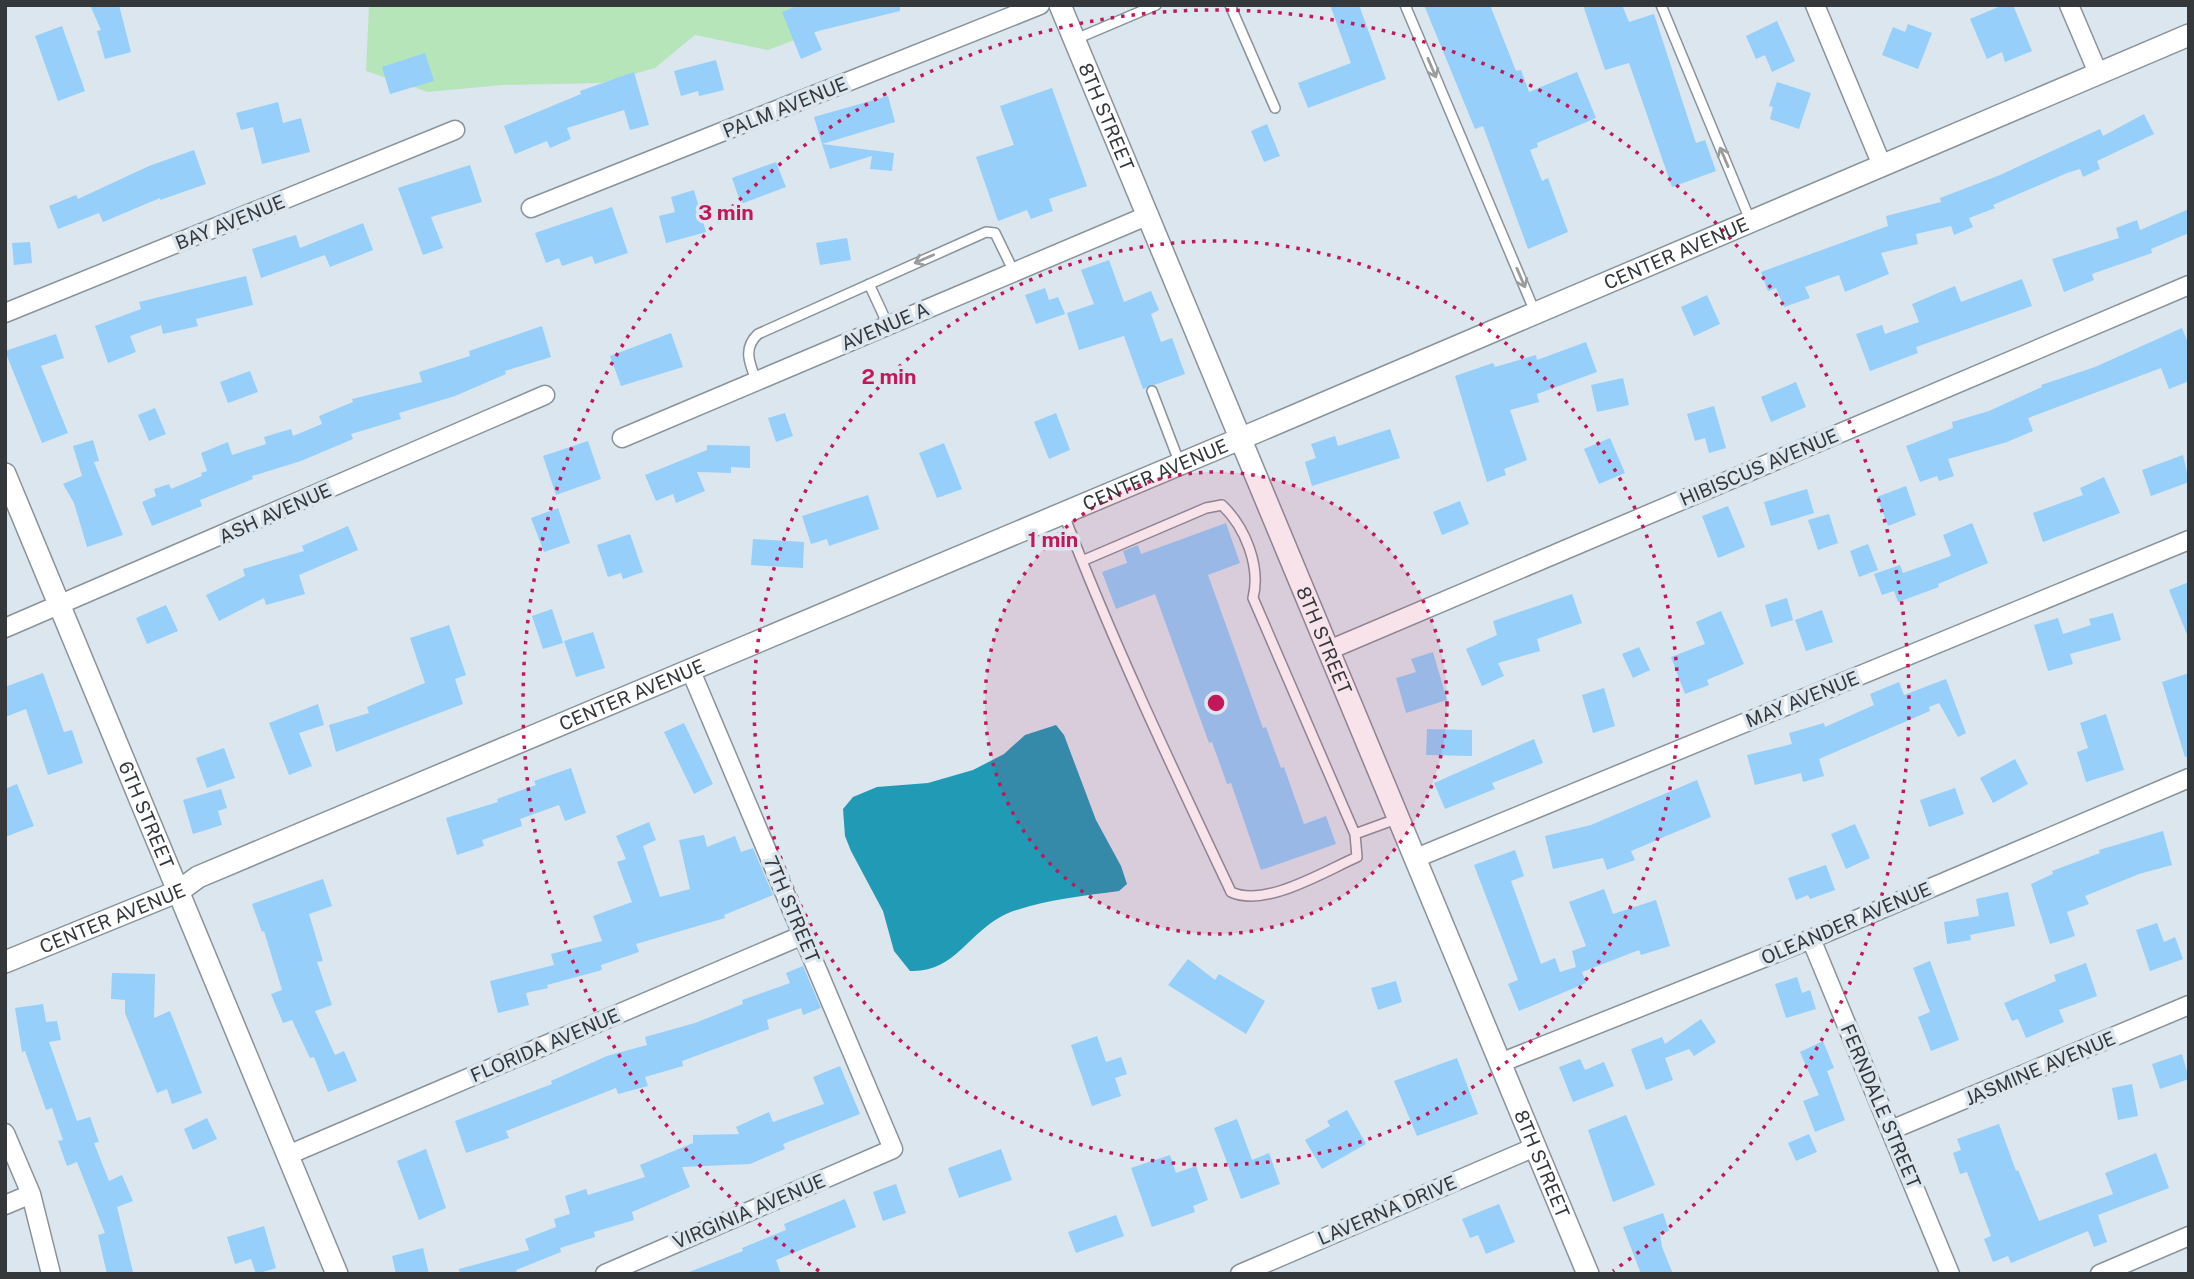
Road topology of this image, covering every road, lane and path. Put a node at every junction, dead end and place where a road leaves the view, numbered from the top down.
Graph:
1 (1040, 5) edge
2 (1060, 5) edge
3 (1156, 5) edge
4 (1230, 5) edge
5 (1405, 5) edge
6 (1661, 5) edge
7 (1815, 5) edge
8 (2069, 5) edge
9 (2189, 35) edge
10 (1074, 40) junction
11 (2098, 73) junction
12 (1275, 108) dead end
13 (454, 130) dead end
14 (1881, 163) junction
15 (531, 208) dead end
16 (1149, 215) junction
17 (1750, 220) junction
18 (1014, 272) junction
19 (869, 284) junction
20 (2189, 285) edge
21 (1535, 312) junction
22 (5, 313) edge
23 (888, 325) junction
24 (756, 380) junction
25 (1152, 391) dead end
26 (545, 395) dead end
27 (622, 438) dead end
28 (1242, 438) junction
29 (1180, 464) junction
30 (5, 474) edge
31 (1063, 513) junction
32 (2189, 540) edge
33 (1082, 561) junction
34 (62, 606) junction
35 (5, 628) edge
36 (1329, 650) junction
37 (690, 668) junction
38 (2189, 778) edge
39 (1399, 818) junction
40 (1355, 834) junction
41 (1416, 858) junction
42 (179, 891) junction
43 (803, 935) junction
44 (1811, 939) junction
45 (5, 962) edge
46 (2189, 1005) edge
47 (1500, 1063) junction
48 (1891, 1130) junction
49 (5, 1133) edge
50 (1535, 1147) junction
51 (893, 1149) joint
52 (288, 1155) junction
53 (31, 1194) junction
54 (5, 1205) edge
55 (2189, 1236) edge
56 (51, 1274) edge
57 (337, 1274) edge
58 (605, 1274) edge
59 (1240, 1274) edge
60 (1588, 1274) edge
61 (1950, 1274) edge
62 (2100, 1274) edge

1 - 15 street, PALM AVENUE
2 - 10 street, 8TH STREET
3 - 10 lane
4 - 12 lane
5 -> 21 lane
17 -> 6 lane
7 - 14 street
8 - 11 street
9 - 11 street, CENTER AVENUE
10 - 16 street, 8TH STREET
11 - 14 street, CENTER AVENUE
13 - 22 street, BAY AVENUE
14 - 17 street, CENTER AVENUE
16 - 18 street, AVENUE A
16 - 28 street, 8TH STREET
17 - 21 street, CENTER AVENUE
18 -> 19 lane
18 - 23 street, AVENUE A
19 - 23 lane
19 - 24 lane
20 - 36 street, HIBISCUS AVENUE
21 - 28 street, CENTER AVENUE
23 - 24 street, AVENUE A
24 - 27 street, AVENUE A
25 - 29 lane
26 - 34 street, ASH AVENUE
28 - 29 street, CENTER AVENUE
28 - 36 street, 8TH STREET
29 - 31 street, CENTER AVENUE
30 - 34 street, 6TH STREET
31 - 33 lane
31 - 37 street, CENTER AVENUE
32 - 41 street, MAY AVENUE
33 - 40 lane
33 - 40 lane
34 - 35 street, ASH AVENUE
34 - 42 street, 6TH STREET
36 - 39 street, 8TH STREET
37 - 42 street, CENTER AVENUE
37 - 43 street, 7TH STREET
38 - 44 street, OLEANDER AVENUE
39 - 40 lane
39 - 41 street, 8TH STREET
41 - 47 street, 8TH STREET
42 - 45 street, CENTER AVENUE
42 - 52 street, 6TH STREET
43 - 51 street, 7TH STREET
43 - 52 street, FLORIDA AVENUE
44 - 47 street, OLEANDER AVENUE
44 - 48 street, FERNDALE STREET
46 - 48 street, JASMINE AVENUE
47 - 50 street, 8TH STREET
48 - 61 street, FERNDALE STREET
49 - 53 street
50 - 59 street, LAVERNA DRIVE
50 - 60 street, 8TH STREET
51 - 58 street, VIRGINIA AVENUE
52 - 57 street, 6TH STREET
53 - 54 street
53 - 56 street
55 - 62 street

